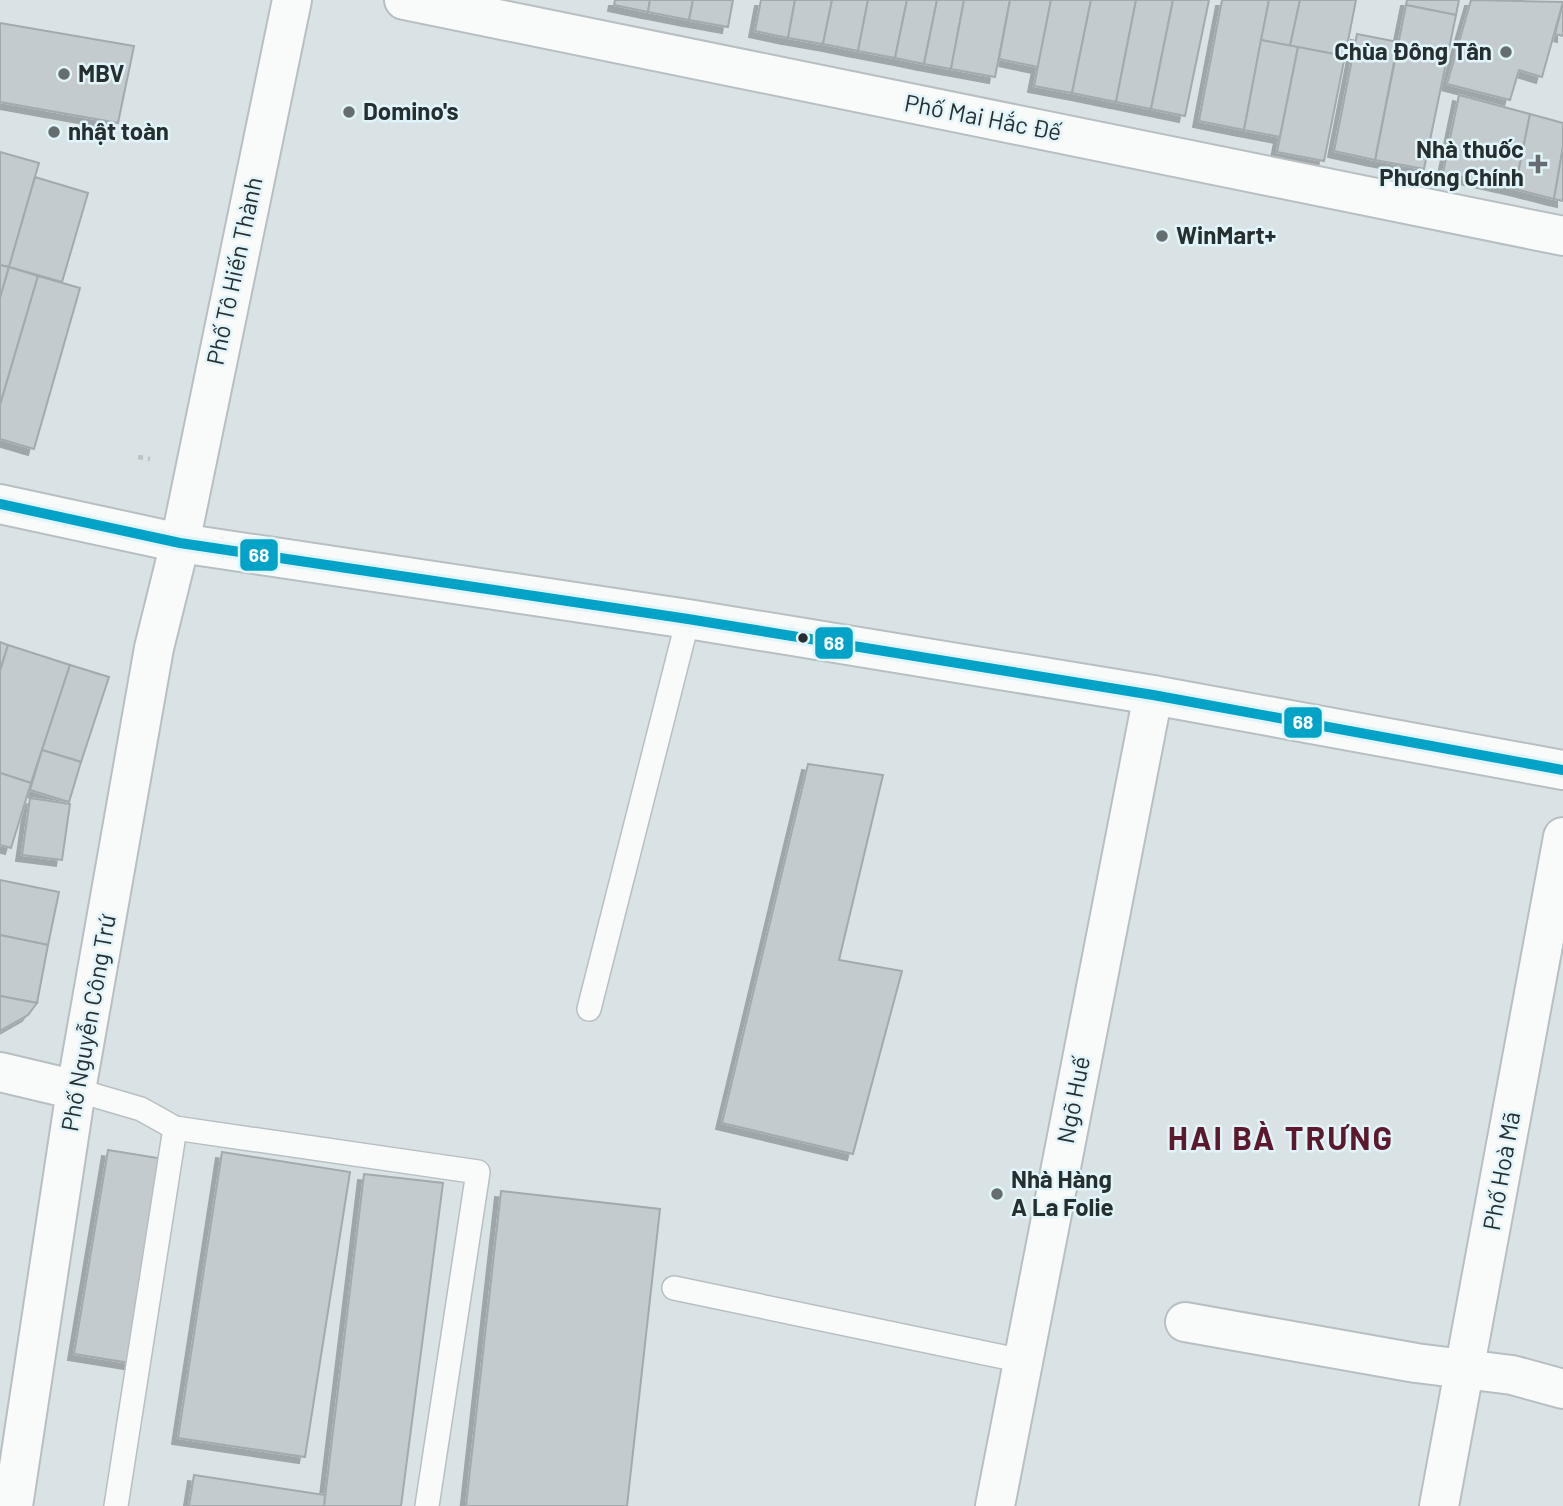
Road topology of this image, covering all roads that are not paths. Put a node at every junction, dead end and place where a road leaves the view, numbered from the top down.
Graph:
1 (292, 0) edge
2 (404, 0) edge
3 (1563, 236) edge
4 (0, 504) edge
5 (180, 543) junction
6 (688, 619) junction
7 (1153, 695) junction
8 (1563, 770) edge
9 (1563, 837) edge
10 (589, 1009) dead end
11 (0, 1072) edge
12 (76, 1090) junction
13 (175, 1128) junction
14 (674, 1288) dead end
15 (1185, 1322) dead end
16 (1023, 1361) junction
17 (1466, 1368) junction
18 (1563, 1389) edge
19 (13, 1506) edge
20 (116, 1506) edge
21 (428, 1506) edge
22 (995, 1506) edge
23 (1439, 1506) edge

1 - 5 street, Phố Tô Hiến Thành
2 - 3 street, Phố Mai Hắc Đế
4 - 5 street
5 - 6 street
5 - 12 street, Phố Nguyễn Công Trứ
6 - 7 street
6 - 10 lane
7 - 8 street
7 - 16 street, Ngõ Huế
9 - 17 street, Phố Hoà Mã
11 - 12 street
12 - 13 lane
12 - 19 street, Phố Nguyễn Công Trứ
13 - 20 lane
13 - 21 lane
14 - 16 lane
15 - 17 street
16 - 22 street, Ngõ Huế
17 - 18 street
17 - 23 street, Phố Hoà Mã

